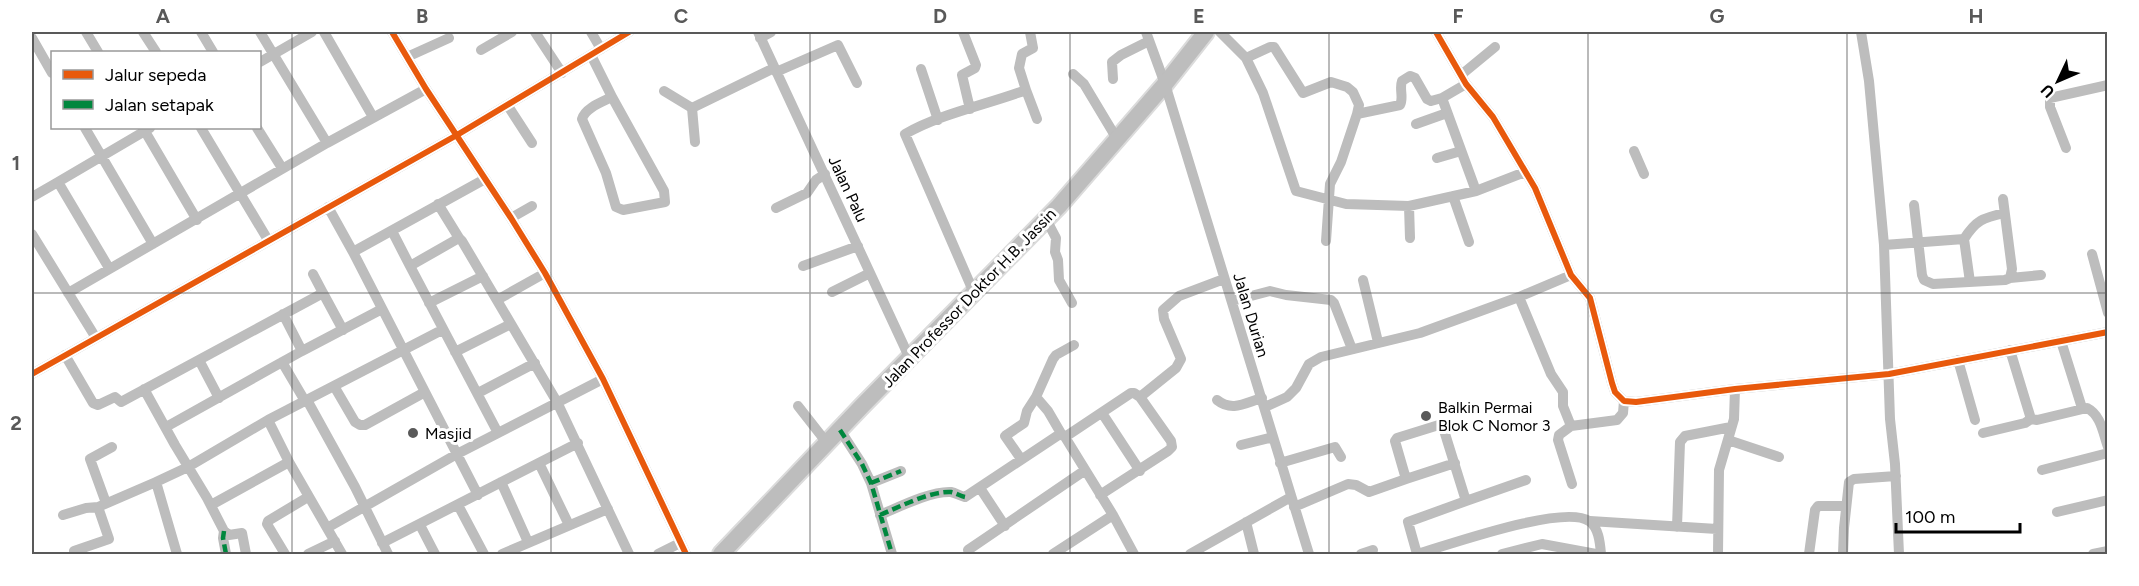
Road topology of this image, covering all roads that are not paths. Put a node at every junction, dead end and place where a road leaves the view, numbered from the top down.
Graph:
1 (86, 32) edge
2 (143, 32) edge
3 (201, 32) edge
4 (260, 32) edge
5 (312, 32) edge
6 (324, 32) edge
7 (512, 32) edge
8 (535, 32) edge
9 (591, 32) edge
10 (629, 32) edge
11 (771, 32) edge
12 (963, 32) edge
13 (1030, 32) edge
14 (1206, 32) edge
15 (1220, 32) edge
16 (1436, 32) edge
17 (1861, 32) edge
18 (397, 33) edge
19 (759, 35) edge
20 (1147, 36) edge
21 (32, 38) edge
22 (449, 38) dead end
23 (1495, 48) dead end
24 (601, 49) junction
25 (481, 50) dead end
26 (98, 51) edge
27 (155, 51) edge
28 (212, 51) edge
29 (273, 54) junction
30 (591, 55) junction
31 (407, 57) junction
32 (1246, 58) junction
33 (261, 61) edge
34 (921, 69) dead end
35 (775, 70) junction
36 (51, 71) edge
37 (562, 73) junction
38 (1073, 74) dead end
39 (1113, 78) dead end
40 (1464, 80) junction
41 (857, 82) dead end
42 (1165, 84) junction
43 (2108, 85) edge
44 (426, 89) junction
45 (1026, 90) junction
46 (664, 91) dead end
47 (612, 97) junction
48 (1442, 98) junction
49 (508, 105) junction
50 (692, 108) junction
51 (970, 109) junction
52 (1447, 113) junction
53 (1358, 114) junction
54 (373, 117) junction
55 (1037, 119) dead end
56 (938, 120) junction
57 (1416, 124) dead end
58 (86, 129) edge
59 (144, 129) edge
60 (147, 129) edge
61 (202, 129) edge
62 (258, 129) edge
63 (457, 135) junction
64 (1117, 139) junction
65 (695, 142) dead end
66 (327, 143) junction
67 (532, 143) dead end
68 (2066, 148) dead end
69 (1461, 151) junction
70 (1634, 151) dead end
71 (101, 155) junction
72 (1437, 158) dead end
73 (282, 168) junction
74 (1525, 172) junction
75 (825, 174) junction
76 (1644, 174) dead end
77 (485, 179) junction
78 (58, 182) junction
79 (1476, 190) junction
80 (240, 194) junction
81 (32, 196) edge
82 (1453, 196) junction
83 (1329, 200) junction
84 (2003, 200) dead end
85 (438, 204) junction
86 (1914, 205) dead end
87 (532, 206) dead end
88 (1409, 206) junction
89 (328, 207) junction
90 (776, 208) dead end
91 (2004, 213) junction
92 (512, 218) junction
93 (1046, 219) junction
94 (197, 220) junction
95 (392, 231) junction
96 (32, 234) edge
97 (459, 238) junction
98 (1410, 238) dead end
99 (1964, 239) junction
100 (268, 240) junction
101 (1326, 241) dead end
102 (1469, 242) dead end
103 (1919, 242) junction
104 (153, 244) junction
105 (1884, 245) junction
106 (858, 246) junction
107 (353, 252) junction
108 (2092, 254) dead end
109 (410, 266) junction
110 (803, 266) dead end
111 (109, 268) junction
112 (545, 273) junction
113 (870, 273) junction
114 (313, 274) dead end
115 (1571, 275) junction
116 (2041, 275) dead end
117 (483, 276) junction
118 (2010, 278) junction
119 (1224, 279) junction
120 (1363, 280) dead end
121 (1970, 282) junction
122 (832, 292) dead end
123 (68, 293) junction
124 (323, 293) junction
125 (974, 293) junction
126 (1519, 297) junction
127 (497, 300) junction
128 (1232, 302) junction
129 (429, 303) junction
130 (1072, 303) dead end
131 (382, 309) junction
132 (2108, 313) edge
133 (283, 314) junction
134 (511, 324) junction
135 (343, 330) junction
136 (442, 330) junction
137 (2108, 332) edge
138 (96, 338) junction
139 (2061, 341) junction
140 (1378, 342) junction
141 (1074, 345) dead end
142 (404, 349) junction
143 (1352, 349) junction
144 (2010, 350) junction
145 (302, 351) junction
146 (455, 352) junction
147 (65, 355) junction
148 (910, 359) junction
149 (198, 360) junction
150 (1958, 360) junction
151 (282, 362) junction
152 (535, 363) junction
153 (32, 374) edge
154 (1889, 374) junction
155 (603, 379) junction
156 (334, 386) junction
157 (144, 389) junction
158 (1735, 389) junction
159 (425, 392) junction
160 (478, 393) junction
161 (1036, 397) junction
162 (1140, 397) junction
163 (219, 398) junction
164 (306, 400) junction
165 (1217, 400) dead end
166 (1624, 401) junction
167 (557, 402) junction
168 (1263, 403) junction
169 (798, 406) dead end
170 (2082, 408) junction
171 (1102, 413) junction
172 (2031, 419) junction
173 (2103, 419) edge
174 (268, 420) junction
175 (1975, 420) dead end
176 (1571, 426) junction
177 (166, 427) junction
178 (1731, 427) junction
179 (840, 430) junction
180 (498, 433) junction
181 (1983, 433) dead end
182 (1063, 436) junction
183 (1273, 437) junction
184 (1728, 440) junction
185 (578, 443) junction
186 (827, 443) junction
187 (1241, 445) dead end
188 (111, 447) dead end
189 (2108, 447) edge
190 (2108, 453) edge
191 (457, 454) junction
192 (1779, 456) dead end
193 (1341, 457) dead end
194 (1021, 459) junction
195 (289, 462) junction
196 (539, 463) junction
197 (1280, 463) junction
198 (1455, 463) junction
199 (188, 467) junction
200 (901, 471) dead end
201 (1084, 471) junction
202 (1140, 471) junction
203 (2042, 471) dead end
204 (1896, 476) junction
205 (1406, 479) junction
206 (1526, 480) dead end
207 (156, 482) junction
208 (501, 482) junction
209 (871, 483) junction
210 (1572, 484) dead end
211 (980, 488) junction
212 (478, 495) junction
213 (1100, 495) junction
214 (308, 496) junction
215 (2108, 500) edge
216 (1466, 501) junction
217 (1292, 502) junction
218 (102, 505) junction
219 (211, 505) junction
220 (458, 506) junction
221 (1846, 506) junction
222 (365, 507) junction
223 (608, 509) junction
224 (2057, 512) dead end
225 (63, 515) dead end
226 (880, 515) junction
227 (1113, 515) junction
228 (1590, 521) junction
229 (1246, 522) junction
230 (420, 525) junction
231 (569, 525) junction
232 (1005, 526) junction
233 (1677, 527) junction
234 (327, 528) junction
235 (1718, 529) junction
236 (224, 531) junction
237 (335, 541) junction
238 (528, 542) junction
239 (382, 543) junction
240 (680, 543) junction
241 (968, 550) dead end
242 (1373, 550) dead end
243 (74, 551) dead end
244 (2108, 551) edge
245 (890, 554) edge
246 (1417, 554) edge
247 (177, 555) edge
248 (226, 555) edge
249 (246, 555) edge
250 (285, 555) edge
251 (308, 555) edge
252 (342, 555) edge
253 (388, 555) edge
254 (435, 555) edge
255 (484, 555) edge
256 (502, 555) edge
257 (629, 555) edge
258 (658, 555) edge
259 (686, 555) edge
260 (721, 555) edge
261 (1053, 555) edge
262 (1134, 555) edge
263 (1190, 555) edge
264 (1254, 555) edge
265 (1309, 555) edge
266 (1361, 555) edge
267 (1502, 555) edge
268 (1596, 555) edge
269 (1601, 555) edge
270 (1718, 555) edge
271 (1809, 555) edge
272 (1843, 555) edge
273 (1899, 555) edge
274 (2093, 555) edge

1 - 26 street
2 - 27 street
3 - 28 street
4 - 29 street
5 - 29 street
6 - 54 street
7 - 25 street
8 - 37 street
9 - 24 street
10 - 24 street
11 - 19 street
12 - 51 street
13 - 45 street
14 - 42 highway, Jalan Professor Doktor H.B. Jassin
15 - 32 street
16 - 40 street
17 - 105 street
18 - 31 street
19 - 35 street, Jalan Palu
20 - 39 street
20 - 42 street, Jalan Durian
21 - 36 street
22 - 31 street
23 - 40 street
24 - 30 street
29 - 33 street
29 - 66 street
30 - 37 street
30 - 47 street
31 - 44 street
32 - 53 street
32 - 83 street
34 - 56 street
35 - 41 street
35 - 50 street
35 - 75 street, Jalan Palu
37 - 49 street
38 - 64 street
40 - 48 street
40 - 74 street
42 - 64 highway, Jalan Professor Doktor H.B. Jassin
42 - 119 street, Jalan Durian
43 - 68 street
44 - 54 street
44 - 63 street
45 - 51 street
45 - 55 street
46 - 50 street
47 - 47 street
48 - 52 street
48 - 53 street
49 - 63 street
49 - 67 street
50 - 65 street
51 - 56 street
52 - 57 street
52 - 69 street
53 - 83 street
54 - 66 street
56 - 125 street
58 - 71 street
59 - 71 street
60 - 94 street
61 - 80 street
62 - 73 street
63 - 77 street
63 - 89 street
64 - 93 highway, Jalan Professor Doktor H.B. Jassin
66 - 73 street
69 - 72 street
69 - 79 street
70 - 76 street
71 - 78 street
71 - 104 street
73 - 80 street
74 - 79 street
74 - 115 street
75 - 90 street
75 - 106 street, Jalan Palu
77 - 85 street
77 - 92 street
78 - 81 street
78 - 111 street
79 - 82 street
80 - 94 street
80 - 100 street
82 - 88 street
82 - 102 street
83 - 88 street
83 - 101 street
84 - 91 street
85 - 95 street
85 - 97 street
86 - 103 street
87 - 92 street
88 - 98 street
89 - 100 street
89 - 107 street
91 - 99 street
91 - 118 street
92 - 112 street
93 - 125 highway, Jalan Professor Doktor H.B. Jassin
93 - 130 street
94 - 104 street
95 - 107 street
95 - 109 street
96 - 123 street
97 - 109 street
97 - 117 street
99 - 103 street
99 - 121 street
100 - 138 street
103 - 105 street
103 - 121 street
104 - 111 street
105 - 154 street
106 - 110 street
106 - 113 street, Jalan Palu
107 - 131 street
108 - 132 street
109 - 129 street
111 - 123 street
112 - 127 street
112 - 155 street
113 - 122 street
113 - 148 street, Jalan Palu
114 - 124 street
115 - 126 street
115 - 166 street
116 - 118 street
117 - 127 street
117 - 129 street
118 - 121 street
119 - 128 street, Jalan Durian
119 - 162 street
120 - 140 street
123 - 138 street
124 - 133 street
124 - 135 street
125 - 148 highway, Jalan Professor Doktor H.B. Jassin
126 - 140 street
126 - 176 street
127 - 134 street
128 - 143 street
128 - 168 street, Jalan Durian
129 - 136 street
131 - 135 street
131 - 142 street
133 - 145 street
133 - 149 street
134 - 146 street
134 - 152 street
135 - 145 street
136 - 142 street
136 - 146 street
137 - 139 street
138 - 147 street
139 - 144 street
139 - 170 street
140 - 143 street
141 - 161 street
142 - 156 street
142 - 159 street
143 - 168 street
144 - 150 street
144 - 172 street
145 - 151 street
146 - 160 street
147 - 153 street
147 - 157 street
148 - 179 highway, Jalan Professor Doktor H.B. Jassin
149 - 157 street
149 - 163 street
150 - 154 street
150 - 175 street
151 - 163 street
151 - 164 street
152 - 160 street
152 - 167 street
154 - 158 street
154 - 204 street
155 - 167 street
155 - 240 street
156 - 159 street
156 - 164 street
157 - 177 street
158 - 166 street
158 - 178 street
159 - 191 street
160 - 180 street
161 - 182 street
161 - 194 street
162 - 171 street
162 - 202 street
163 - 177 street
164 - 174 street
164 - 222 street
165 - 168 street
166 - 176 street
167 - 180 street
167 - 185 street
168 - 183 street, Jalan Durian
169 - 186 street
170 - 172 street
170 - 173 street
171 - 182 street
171 - 202 street
172 - 181 street
173 - 189 street
174 - 195 street
174 - 199 street
176 - 210 street
177 - 199 street
178 - 184 street
178 - 233 street
179 - 186 highway, Jalan Professor Doktor H.B. Jassin
179 - 209 street
180 - 191 street
182 - 194 street
182 - 201 street
183 - 187 street
183 - 197 street, Jalan Durian
184 - 192 street
184 - 235 street
185 - 196 street
185 - 223 street
186 - 260 highway, Jalan Professor Doktor H.B. Jassin
188 - 218 street
190 - 203 street
191 - 212 street
191 - 222 street
193 - 197 street
194 - 211 street
195 - 214 street
195 - 219 street
196 - 208 street
196 - 231 street
197 - 217 street, Jalan Durian
198 - 205 street
198 - 205 street
198 - 216 street
199 - 207 street
199 - 219 street
200 - 209 street
201 - 213 street
201 - 232 street
202 - 213 street
204 - 221 street
204 - 273 street
205 - 217 street
206 - 216 street
207 - 218 street
207 - 247 street
208 - 212 street
208 - 238 street
209 - 226 street
211 - 226 street
211 - 232 street
212 - 220 street
213 - 227 street
214 - 234 street
214 - 250 street
215 - 224 street
216 - 246 street
217 - 229 street
217 - 265 street, Jalan Durian
218 - 225 street
218 - 243 street
219 - 236 street
220 - 230 street
220 - 255 street
221 - 271 street
221 - 272 street
222 - 234 street
222 - 239 street
223 - 231 street
223 - 257 street
226 - 245 street
227 - 261 street
227 - 262 street
228 - 233 street
228 - 246 street
228 - 269 street
229 - 263 street
229 - 264 street
230 - 239 street
230 - 254 street
231 - 238 street
232 - 241 street
233 - 235 street
234 - 237 street
235 - 270 street
236 - 248 street
236 - 249 street
237 - 251 street
237 - 252 street
238 - 256 street
239 - 253 street
240 - 258 street
240 - 259 street
242 - 266 street
244 - 274 street
267 - 268 street

